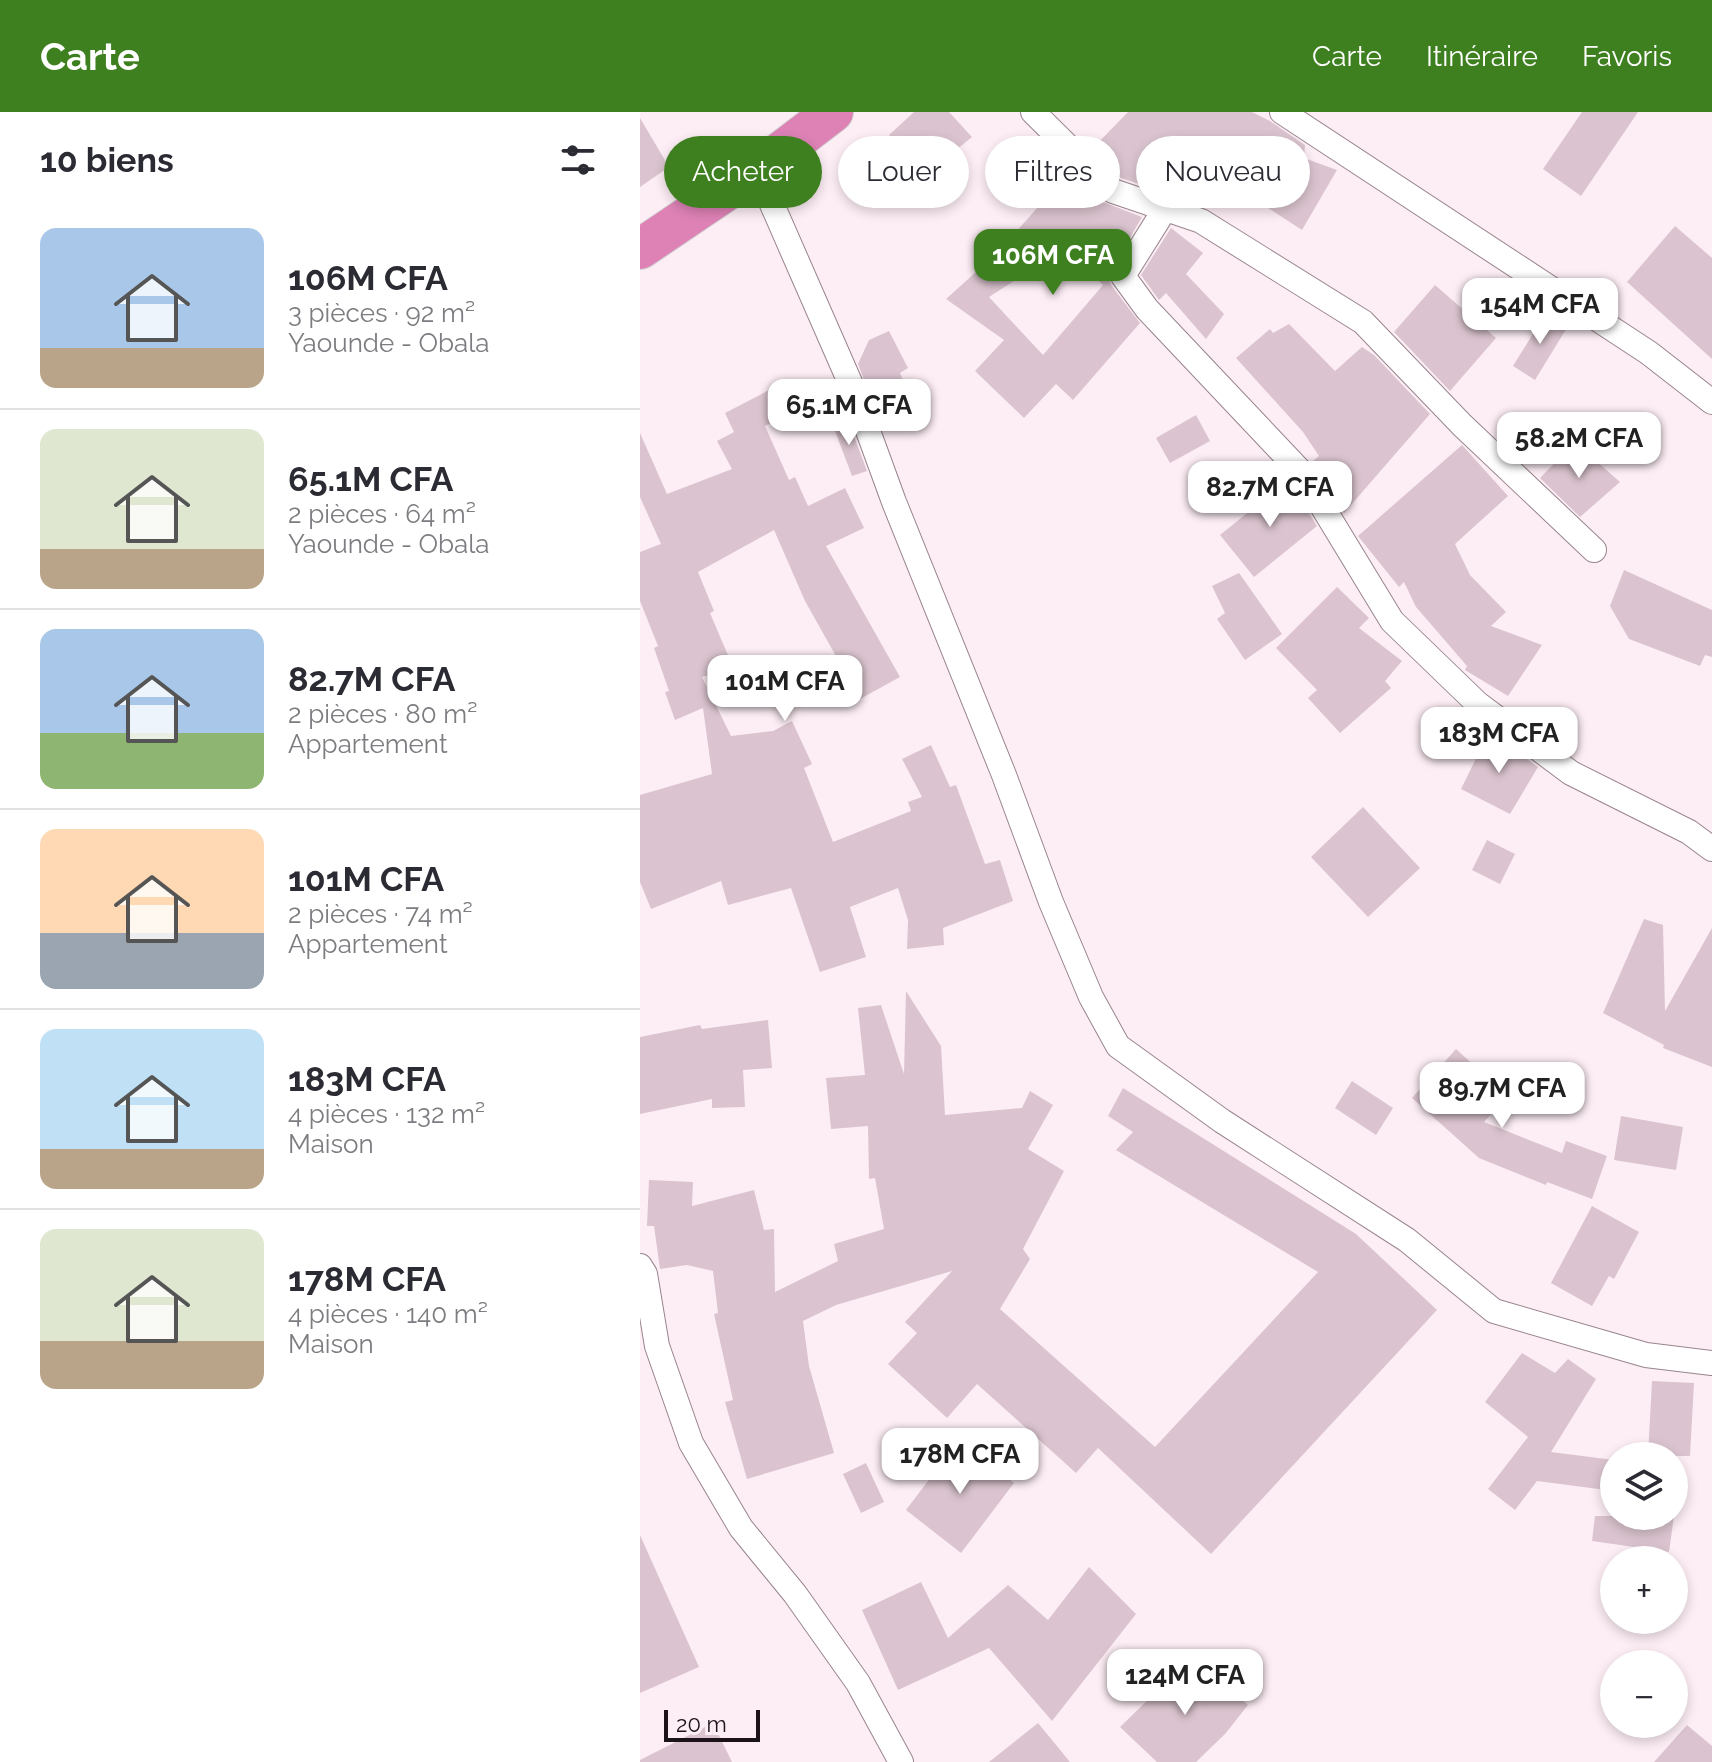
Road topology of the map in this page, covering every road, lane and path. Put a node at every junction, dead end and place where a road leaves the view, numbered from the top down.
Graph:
1 (833, 112) edge
2 (1033, 112) edge
3 (1282, 112) edge
4 (802, 136) edge
5 (701, 208) edge
6 (774, 208) edge
7 (1165, 209) junction
8 (640, 249) edge
9 (1712, 402) edge
10 (1594, 550) dead end
11 (1712, 849) edge
12 (640, 1266) edge
13 (1712, 1363) edge
14 (901, 1762) edge

1 - 4 highway
2 - 7 street
3 - 9 street
5 - 8 highway
6 - 13 street
7 - 10 street
7 - 11 street
12 - 14 street

